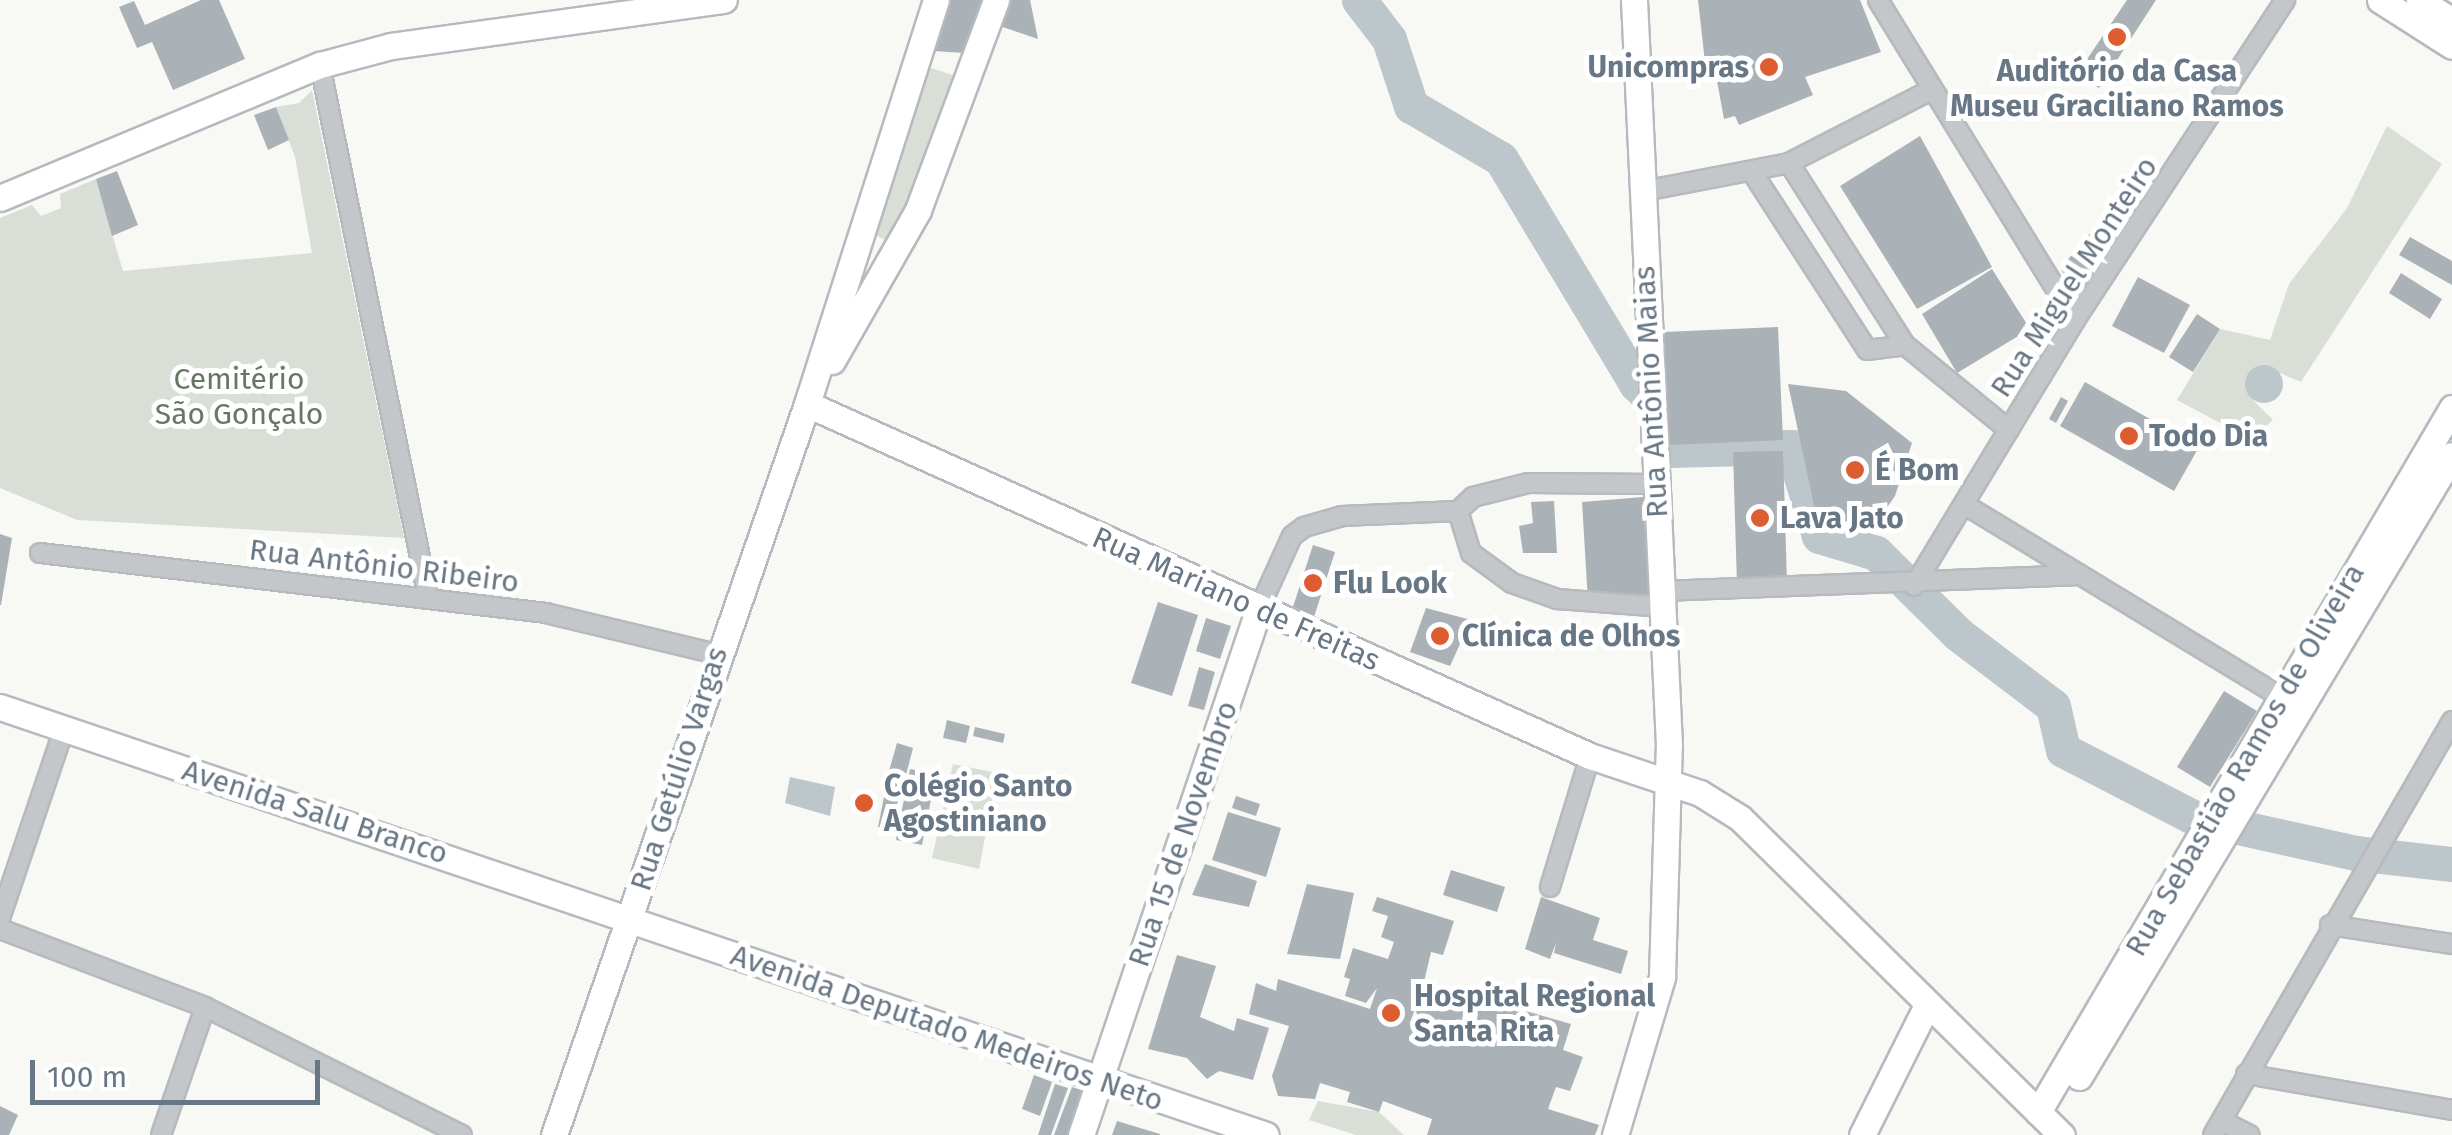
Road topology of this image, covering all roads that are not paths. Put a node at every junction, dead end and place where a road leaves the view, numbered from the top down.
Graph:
1 (724, 0) edge
2 (936, 0) edge
3 (996, 0) edge
4 (1634, 0) edge
5 (1878, 0) edge
6 (2285, 0) edge
7 (2380, 0) edge
8 (2419, 0) edge
9 (2452, 22) edge
10 (2452, 46) edge
11 (320, 65) junction
12 (1929, 91) junction
13 (1789, 163) junction
14 (1754, 175) junction
15 (1644, 191) junction
16 (0, 198) edge
17 (856, 249) junction
18 (888, 262) junction
19 (2074, 320) junction
20 (1904, 345) junction
21 (807, 404) junction
22 (2452, 408) edge
23 (2010, 430) junction
24 (2452, 455) edge
25 (1656, 484) junction
26 (1967, 506) junction
27 (1458, 511) junction
28 (40, 552) dead end
29 (2073, 574) junction
30 (1908, 586) junction
31 (428, 598) junction
32 (1665, 599) junction
33 (1258, 611) junction
34 (717, 654) junction
35 (2289, 702) junction
36 (0, 708) edge
37 (2452, 721) edge
38 (64, 729) junction
39 (1590, 756) junction
40 (1669, 784) junction
41 (1550, 887) dead end
42 (0, 918) edge
43 (629, 920) junction
44 (2330, 925) junction
45 (0, 929) edge
46 (2452, 944) edge
47 (206, 1006) junction
48 (1926, 1009) junction
49 (2246, 1074) junction
50 (1099, 1081) junction
51 (2452, 1110) edge
52 (2050, 1123) edge
53 (2217, 1128) edge
54 (161, 1135) edge
55 (462, 1135) edge
56 (554, 1135) edge
57 (1082, 1135) edge
58 (1266, 1135) edge
59 (1615, 1135) edge
60 (1862, 1135) edge
61 (2250, 1135) edge

1 - 11 street
2 - 17 street, Rua Getúlio Vargas
3 - 18 street, Rua Getúlio Vargas
4 - 15 street, Rua Antônio Maias
5 - 12 street
6 - 19 street, Rua Miguel Monteiro
7 - 10 street
8 - 9 street
11 - 16 street
11 - 31 street
12 - 13 street
12 - 19 street
13 - 14 street
13 - 20 street
14 - 15 street
14 - 20 street
15 - 25 street, Rua Antônio Maias
17 - 18 street
17 - 21 street, Rua Getúlio Vargas
18 - 21 street, Rua Getúlio Vargas
19 - 23 street, Rua Miguel Monteiro
20 - 23 street
21 - 33 street, Rua Mariano de Freitas
21 - 34 street, Rua Getúlio Vargas
22 - 35 street, Rua Sebastião Ramos de Oliveira
23 - 26 street, Rua Miguel Monteiro
24 - 35 street, Rua Sebastião Ramos de Oliveira
25 - 27 street
25 - 32 street, Rua Antônio Maias
26 - 29 street
26 - 30 street, Rua Miguel Monteiro
27 - 32 street
27 - 33 street, Rua 15 de Novembro
28 - 31 street, Rua Antônio Ribeiro
29 - 30 street
29 - 35 street
30 - 32 street
31 - 34 street, Rua Antônio Ribeiro
32 - 40 street, Rua Antônio Maias
33 - 39 street, Rua Mariano de Freitas
33 - 50 street, Rua 15 de Novembro
34 - 43 street, Rua Getúlio Vargas
35 - 52 street, Rua Sebastião Ramos de Oliveira
36 - 38 street, Avenida Salu Branco
37 - 44 street
38 - 42 street
38 - 43 street, Avenida Salu Branco
39 - 40 street, Rua Mariano de Freitas
39 - 41 street
40 - 48 street, Rua Mariano de Freitas
40 - 59 street, Rua Antônio Maias
43 - 50 street, Avenida Deputado Medeiros Neto
43 - 56 street, Rua Getúlio Vargas
44 - 46 street
44 - 49 street
45 - 47 street
47 - 54 street
47 - 55 street
48 - 52 street, Rua Mariano de Freitas
48 - 60 street
49 - 51 street
49 - 53 street
50 - 57 street, Rua 15 de Novembro
50 - 58 street, Avenida Deputado Medeiros Neto
53 - 61 street

